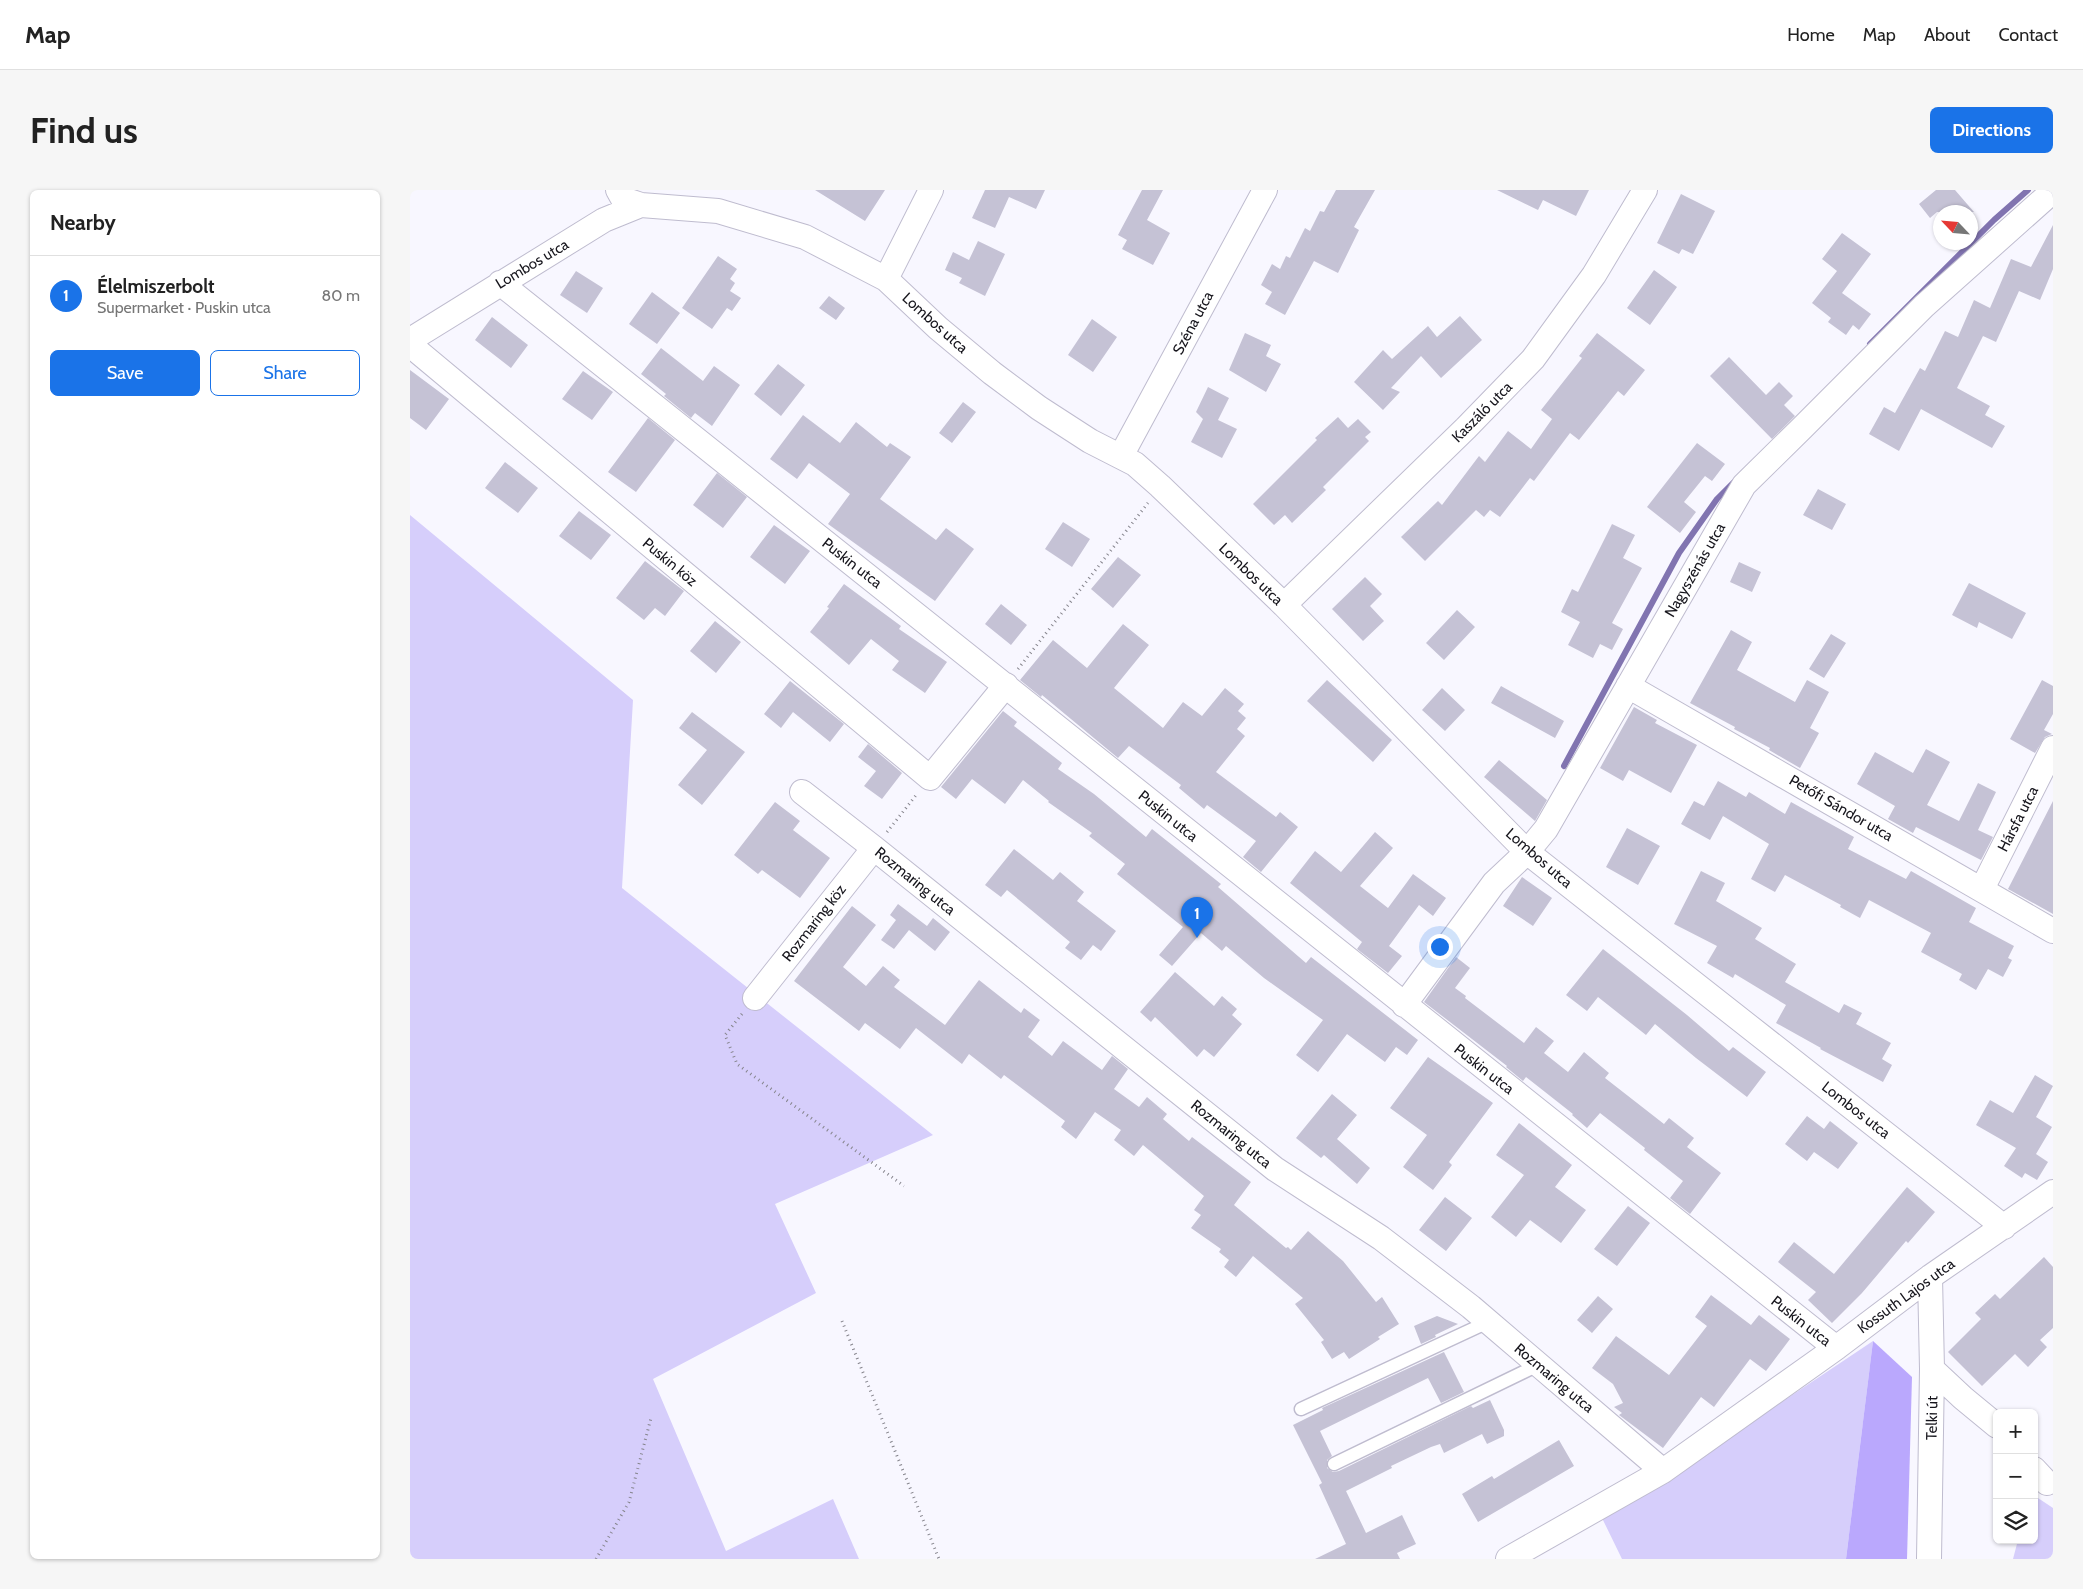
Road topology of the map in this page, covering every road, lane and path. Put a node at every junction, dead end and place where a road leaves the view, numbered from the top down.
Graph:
1 (618, 190) edge
2 (932, 190) edge
3 (1265, 190) edge
4 (1645, 190) edge
5 (2053, 191) edge
6 (641, 205) junction
7 (886, 279) junction
8 (500, 283) junction
9 (410, 340) edge
10 (410, 346) edge
11 (1121, 456) junction
12 (1160, 486) junction
13 (1284, 606) junction
14 (1006, 685) junction
15 (1628, 686) junction
16 (2053, 748) edge
17 (930, 778) junction
18 (802, 792) dead end
19 (874, 848) junction
20 (1527, 852) junction
21 (1982, 889) junction
22 (2053, 930) edge
23 (755, 998) joint
24 (1404, 1005) junction
25 (904, 1186) dead end
26 (2053, 1192) edge
27 (2004, 1227) junction
28 (1930, 1277) junction
29 (842, 1321) dead end
30 (1488, 1322) junction
31 (1836, 1348) junction
32 (1538, 1365) junction
33 (1932, 1369) junction
34 (1302, 1409) dead end
35 (651, 1418) dead end
36 (1993, 1423) edge
37 (1334, 1464) dead end
38 (1663, 1471) junction
39 (596, 1559) edge
40 (939, 1559) edge
41 (1508, 1559) edge
42 (1929, 1559) edge

1 - 6 street
2 - 7 street
3 - 11 street, Széna utca
4 - 13 street, Kaszáló utca
5 - 15 street, Nagyszénás utca
6 - 7 street, Lombos utca
6 - 8 street, Lombos utca
7 - 11 street, Lombos utca
8 - 9 street, Lombos utca
8 - 14 street, Puskin utca
10 - 17 street, Puskin köz
11 - 12 street, Lombos utca
12 - 13 street, Lombos utca
12 - 14 path
13 - 20 street, Lombos utca
14 - 17 street
14 - 24 street, Puskin utca
15 - 20 street, Nagyszénás utca
15 - 21 street, Petőfi Sándor utca
16 - 21 street, Hársfa utca
17 - 19 path
18 - 19 street, Rozmaring utca
19 - 23 street, Rozmaring köz
19 - 30 street, Rozmaring utca
20 - 24 street, Nagyszénás utca
20 - 27 street, Lombos utca
21 - 22 street, Petőfi Sándor utca
23 - 25 path
24 - 31 street, Puskin utca
26 - 27 street, Kossuth Lajos utca
27 - 28 street, Kossuth Lajos utca
28 - 31 street, Kossuth Lajos utca
28 - 33 street, Telki út
29 - 40 path
30 - 32 street, Rozmaring utca
30 - 34 lane
31 - 38 street, Kossuth Lajos utca
32 - 37 lane
32 - 38 street, Rozmaring utca
33 - 36 street
33 - 42 street, Telki út
35 - 39 path
38 - 41 street, Kossuth Lajos utca

